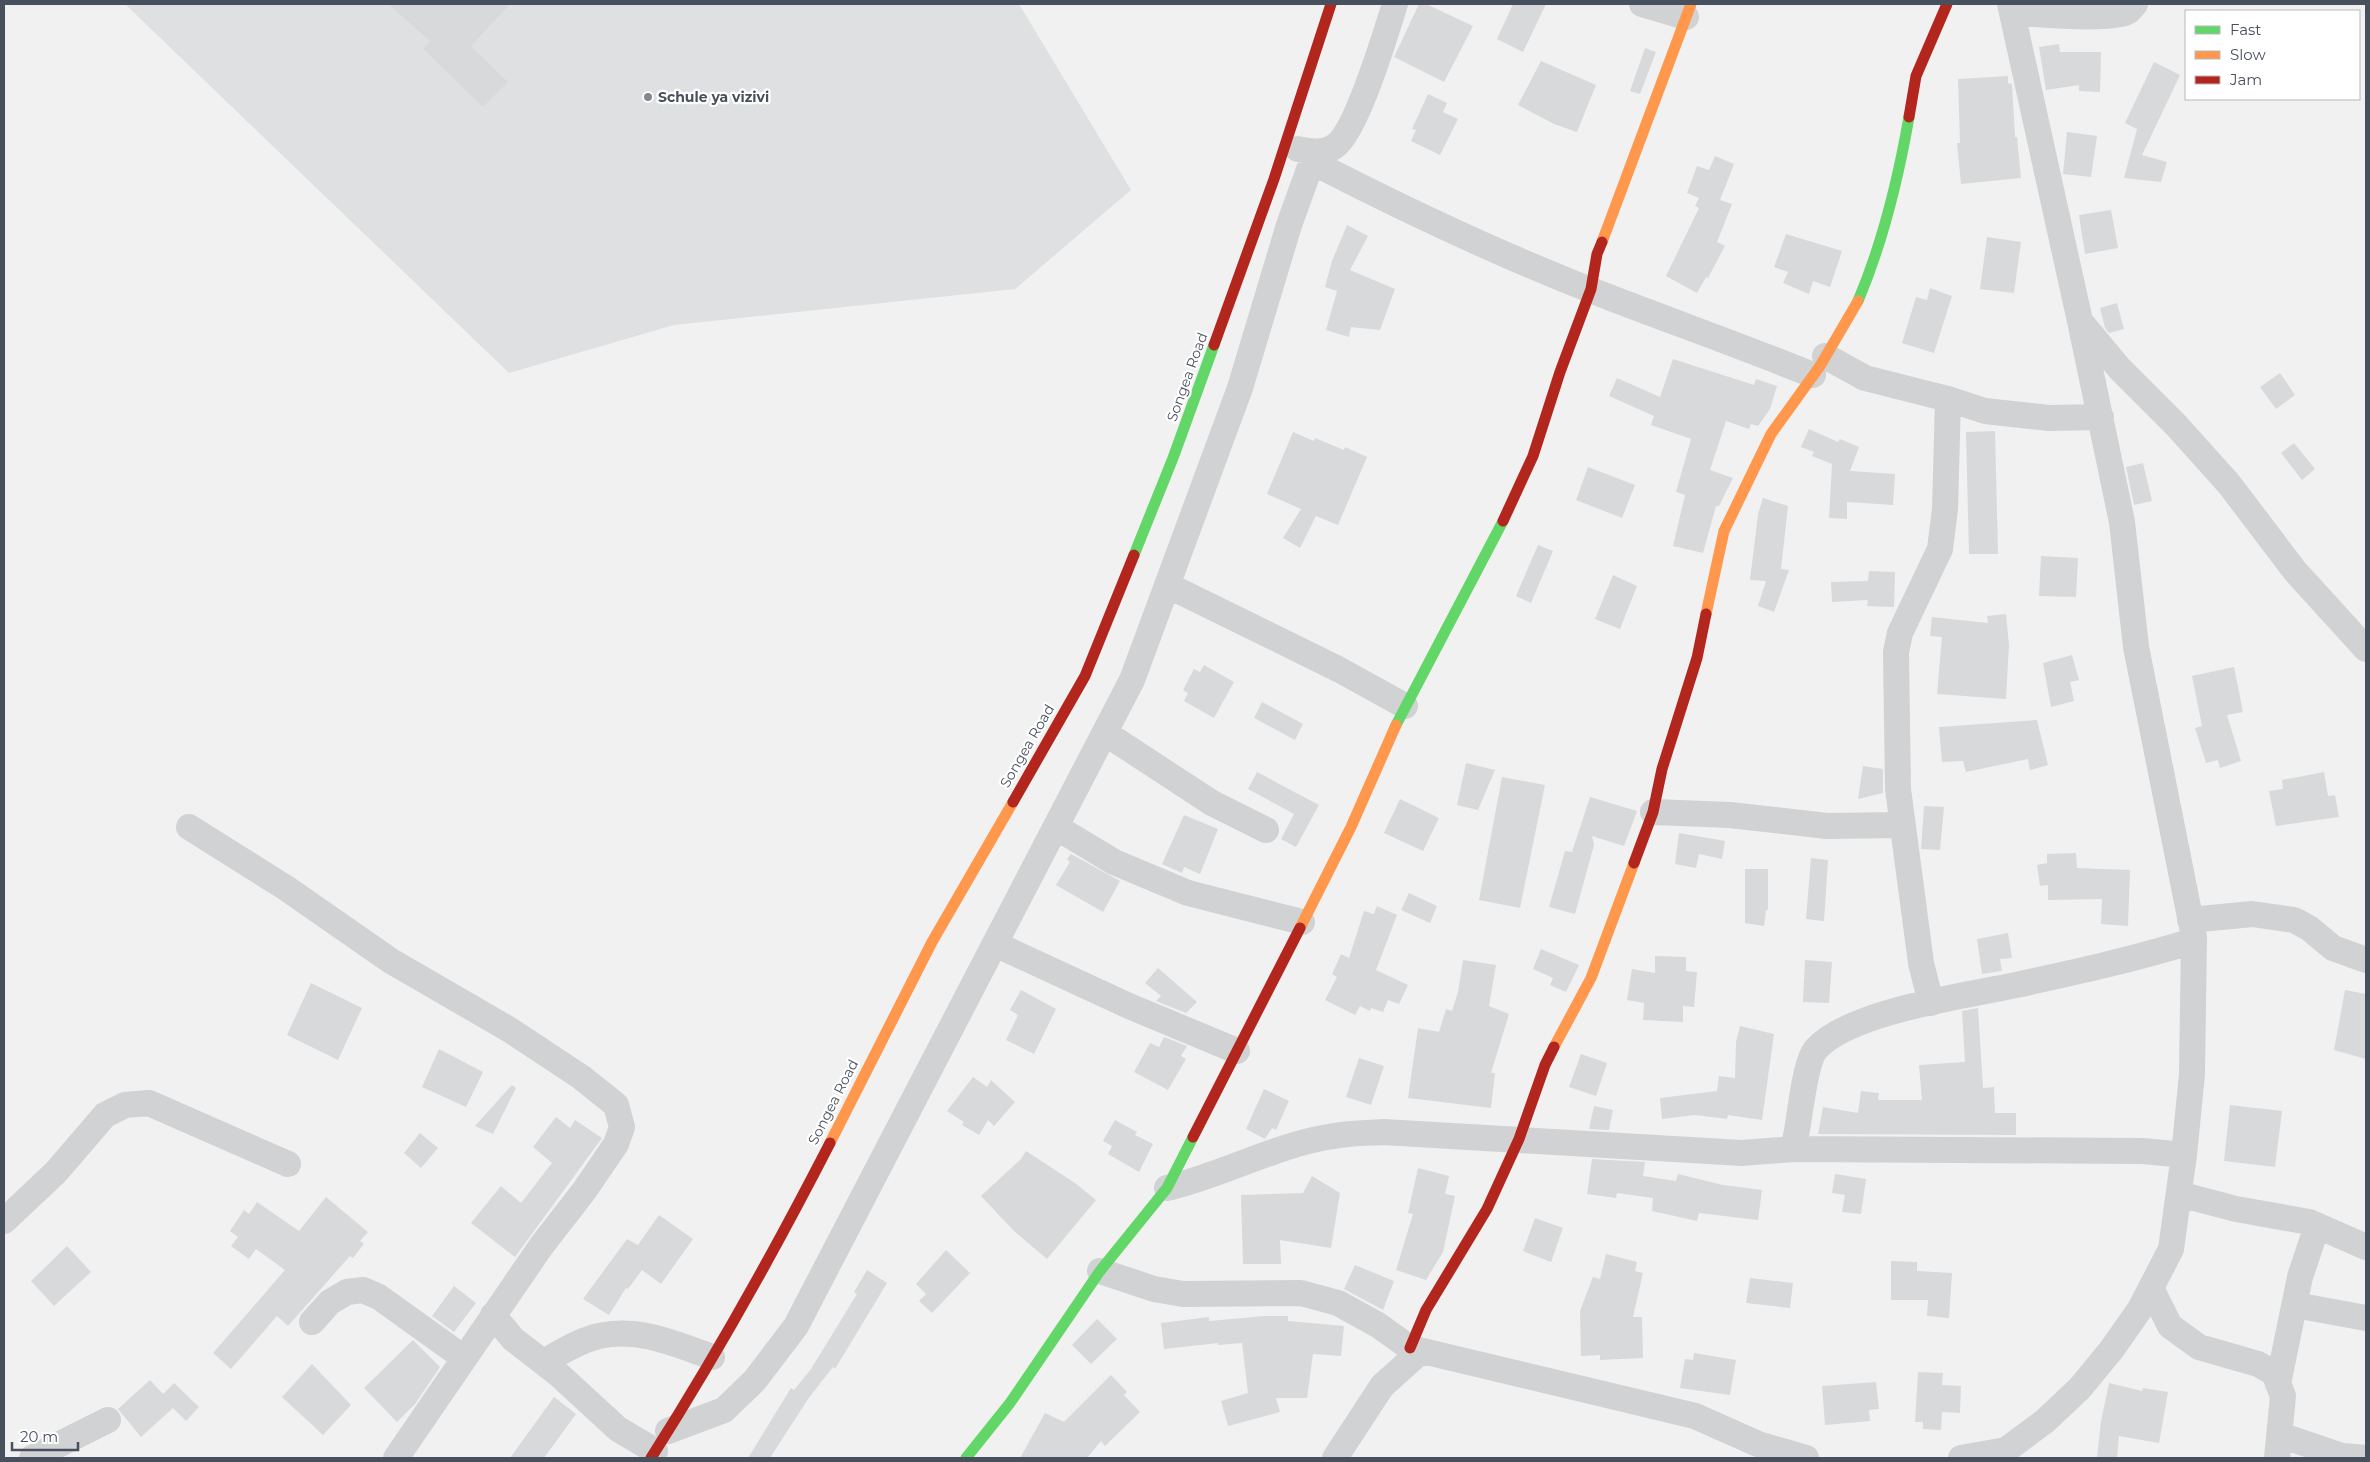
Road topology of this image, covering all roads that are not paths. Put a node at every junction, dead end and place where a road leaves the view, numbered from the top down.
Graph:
1 (1331, 4) edge
2 (1395, 4) edge
3 (1642, 4) edge
4 (1947, 4) edge
5 (2135, 4) edge
6 (2011, 8) edge
7 (1688, 10) edge
8 (1285, 146) junction
9 (1314, 157) junction
10 (1591, 290) junction
11 (2080, 321) junction
12 (1819, 366) junction
13 (1948, 399) junction
14 (2100, 417) junction
15 (1167, 584) junction
16 (2366, 649) edge
17 (1405, 706) junction
18 (1105, 733) junction
19 (1653, 812) junction
20 (1903, 825) junction
21 (189, 827) dead end
22 (1056, 827) junction
23 (1266, 830) dead end
24 (1302, 922) junction
25 (2192, 931) junction
26 (995, 944) junction
27 (2366, 960) edge
28 (1931, 1003) junction
29 (1237, 1051) junction
30 (1519, 1139) junction
31 (1793, 1149) junction
32 (2184, 1155) junction
33 (288, 1164) dead end
34 (1167, 1188) junction
35 (2179, 1194) junction
36 (4, 1221) edge
37 (2317, 1226) junction
38 (2366, 1247) edge
39 (1100, 1271) junction
40 (2151, 1288) junction
41 (2295, 1305) junction
42 (493, 1315) junction
43 (2366, 1318) edge
44 (312, 1322) dead end
45 (1416, 1350) junction
46 (712, 1357) junction
47 (464, 1358) junction
48 (543, 1362) junction
49 (2278, 1384) junction
50 (108, 1420) dead end
51 (658, 1447) edge
52 (2279, 1447) edge
53 (1990, 1455) edge
54 (32, 1458) edge
55 (396, 1458) edge
56 (966, 1458) edge
57 (1335, 1458) edge
58 (1806, 1458) edge
59 (1961, 1458) edge
60 (2366, 1458) edge

1 - 8 main road, Songea Road
2 - 9 street
3 - 7 street
4 - 12 main road
5 - 6 street
6 - 11 street
7 - 10 main road
8 - 9 street
8 - 46 main road, Songea Road
9 - 10 street
9 - 15 street
10 - 12 street
10 - 17 main road
11 - 14 street
11 - 16 street
12 - 13 street
12 - 19 main road
13 - 14 street
13 - 20 street
14 - 25 street
15 - 17 street
15 - 18 street
17 - 24 main road
18 - 22 street
18 - 23 street
19 - 20 street
19 - 30 main road
20 - 28 street
21 - 42 street
22 - 24 street
22 - 26 street
24 - 29 main road
25 - 27 street
25 - 28 street
25 - 32 street
26 - 29 street
26 - 51 street
28 - 31 street
29 - 34 main road
30 - 31 street
30 - 34 street
30 - 45 main road
31 - 32 street
32 - 35 street
33 - 36 street
34 - 39 main road
35 - 37 street
35 - 40 street
37 - 38 street
37 - 41 street
39 - 45 street
39 - 56 main road
40 - 49 street
40 - 53 street
41 - 43 street
41 - 49 street
42 - 47 street
42 - 48 street
44 - 47 street
45 - 57 street
45 - 58 street
46 - 48 street
46 - 51 main road, Songea Road
47 - 55 street
48 - 51 street
49 - 52 street
50 - 54 street
52 - 60 street
53 - 59 street

